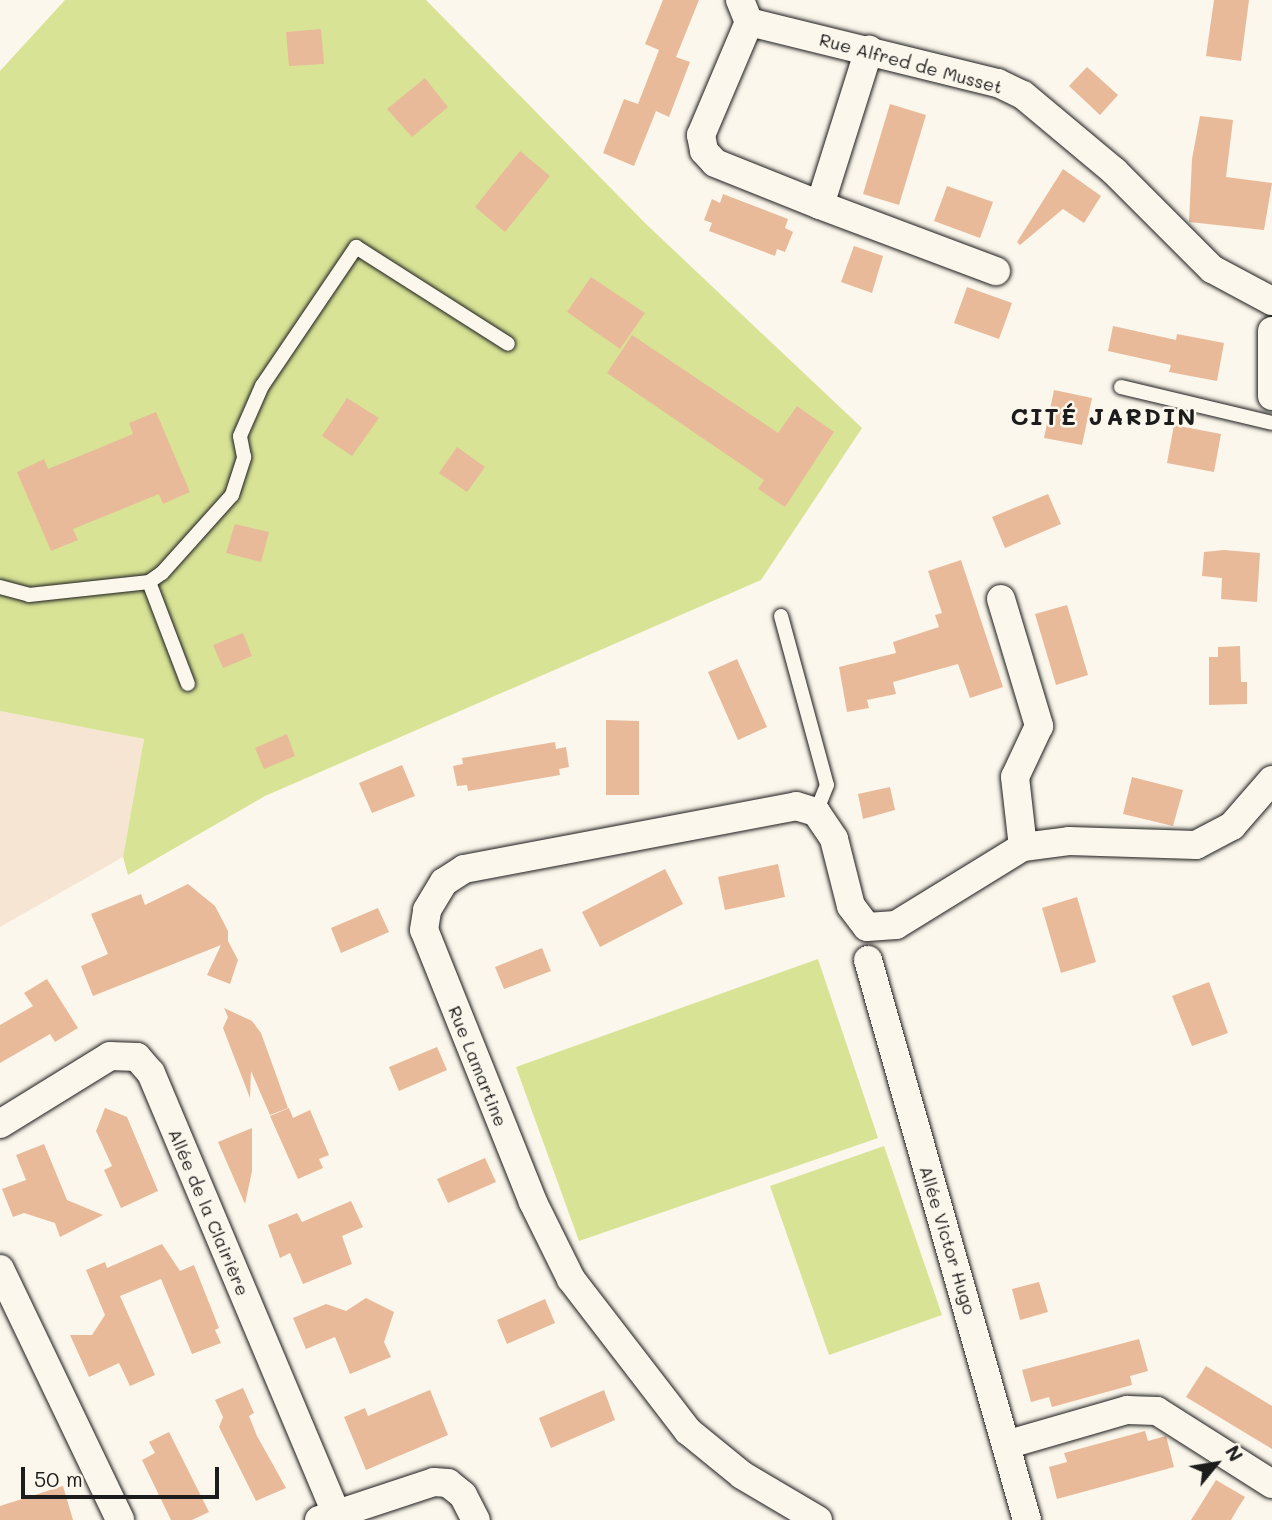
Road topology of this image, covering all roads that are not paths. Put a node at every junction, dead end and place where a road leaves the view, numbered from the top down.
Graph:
1 (745, 11) edge
2 (869, 50) junction
3 (820, 205) junction
4 (996, 271) dead end
5 (1272, 300) edge
6 (1272, 331) edge
7 (508, 344) dead end
8 (1121, 387) dead end
9 (1272, 396) edge
10 (1272, 423) edge
11 (149, 582) junction
12 (0, 587) edge
13 (1002, 599) dead end
14 (781, 616) dead end
15 (188, 684) dead end
16 (1272, 780) edge
17 (816, 813) junction
18 (1023, 847) junction
19 (868, 960) dead end
20 (0, 1124) edge
21 (0, 1269) edge
22 (1009, 1444) junction
23 (1272, 1485) edge
24 (327, 1517) edge
25 (120, 1520) edge
26 (476, 1520) edge
27 (818, 1520) edge
28 (1027, 1520) edge

1 - 2 street, Rue Alfred de Musset
1 - 3 street
2 - 3 street
2 - 5 street, Rue Alfred de Musset
3 - 4 street
6 - 9 street
7 - 11 lane
8 - 10 lane
11 - 12 lane
11 - 15 lane
13 - 18 street
14 - 17 lane
16 - 18 street
17 - 18 street
17 - 27 street, Rue Lamartine
19 - 22 street, Allée Victor Hugo
20 - 24 street, Allée de la Clairière
21 - 25 street
22 - 23 street
22 - 28 street, Allée Victor Hugo
24 - 26 street, Allée de la Clairière

